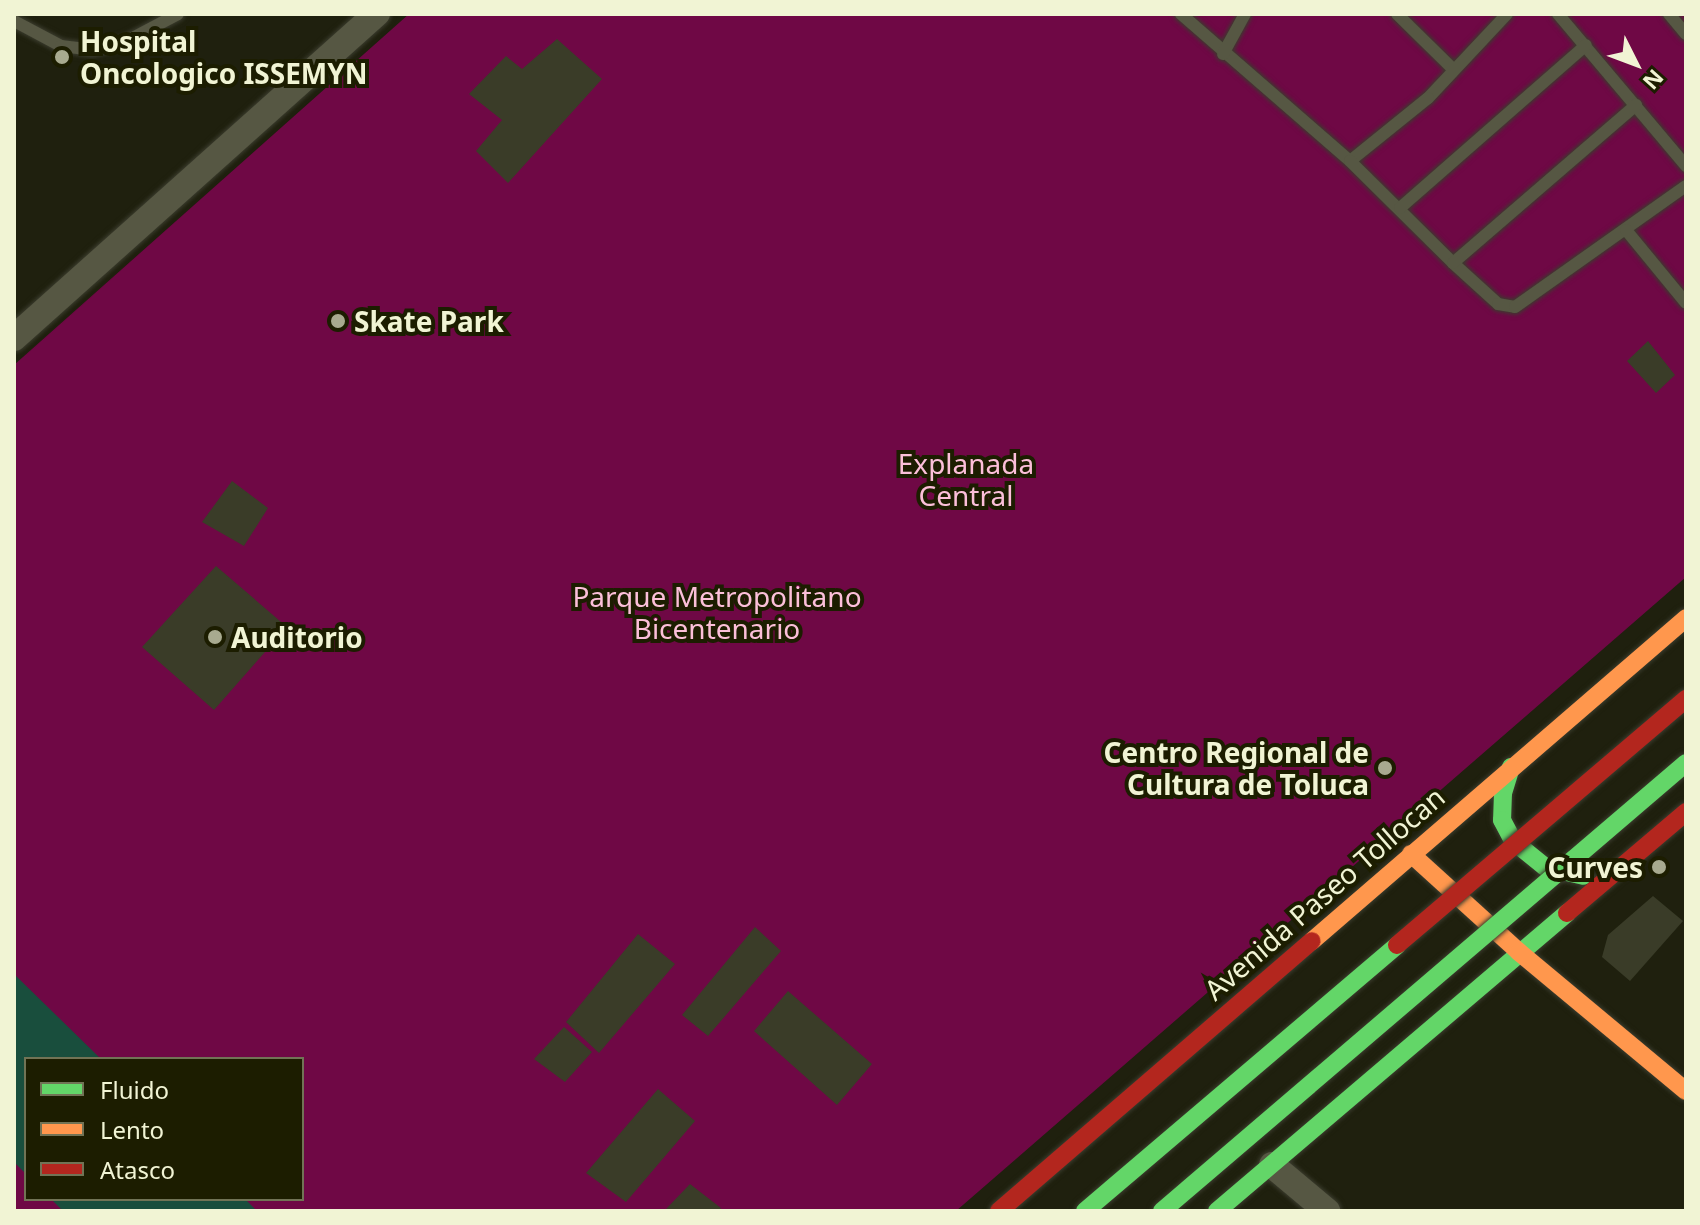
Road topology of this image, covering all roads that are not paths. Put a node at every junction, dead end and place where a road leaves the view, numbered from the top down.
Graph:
1 (178, 14) edge
2 (377, 14) edge
3 (1181, 14) edge
4 (1245, 14) edge
5 (1397, 14) edge
6 (1507, 14) edge
7 (1558, 14) edge
8 (1669, 14) edge
9 (14, 21) edge
10 (1686, 34) edge
11 (1586, 45) junction
12 (1223, 54) junction
13 (1452, 68) junction
14 (1636, 105) junction
15 (1350, 161) junction
16 (1686, 166) edge
17 (1686, 186) edge
18 (1400, 208) junction
19 (1626, 230) junction
20 (1453, 263) junction
21 (1686, 303) edge
22 (14, 338) edge
23 (1686, 618) edge
24 (1686, 699) edge
25 (1686, 763) edge
26 (1511, 767) junction
27 (1686, 812) edge
28 (1411, 854) junction
29 (1607, 880) junction
30 (1519, 952) junction
31 (1686, 1091) edge
32 (1272, 1165) junction
33 (999, 1211) edge
34 (1085, 1211) edge
35 (1162, 1211) edge
36 (1217, 1211) edge
37 (1327, 1211) edge

1 - 9 lane
2 - 22 street
3 - 12 lane
4 - 12 lane
5 - 13 lane
6 - 13 lane
7 - 11 lane
8 - 10 lane
11 - 14 lane
11 - 18 lane
12 - 15 lane
13 - 15 lane
14 - 16 lane
14 - 20 lane
15 - 18 lane
17 - 19 lane
18 - 20 lane
19 - 20 lane
19 - 21 lane
23 - 26 main road, Avenida Paseo Tollocan
24 - 34 main road, bridge
25 - 35 main road, bridge
26 - 28 main road, Avenida Paseo Tollocan
26 - 29 main road
27 - 29 main road
28 - 30 main road
28 - 33 main road, Avenida Paseo Tollocan
29 - 30 main road
30 - 31 main road
30 - 32 main road
32 - 36 main road
32 - 37 street

